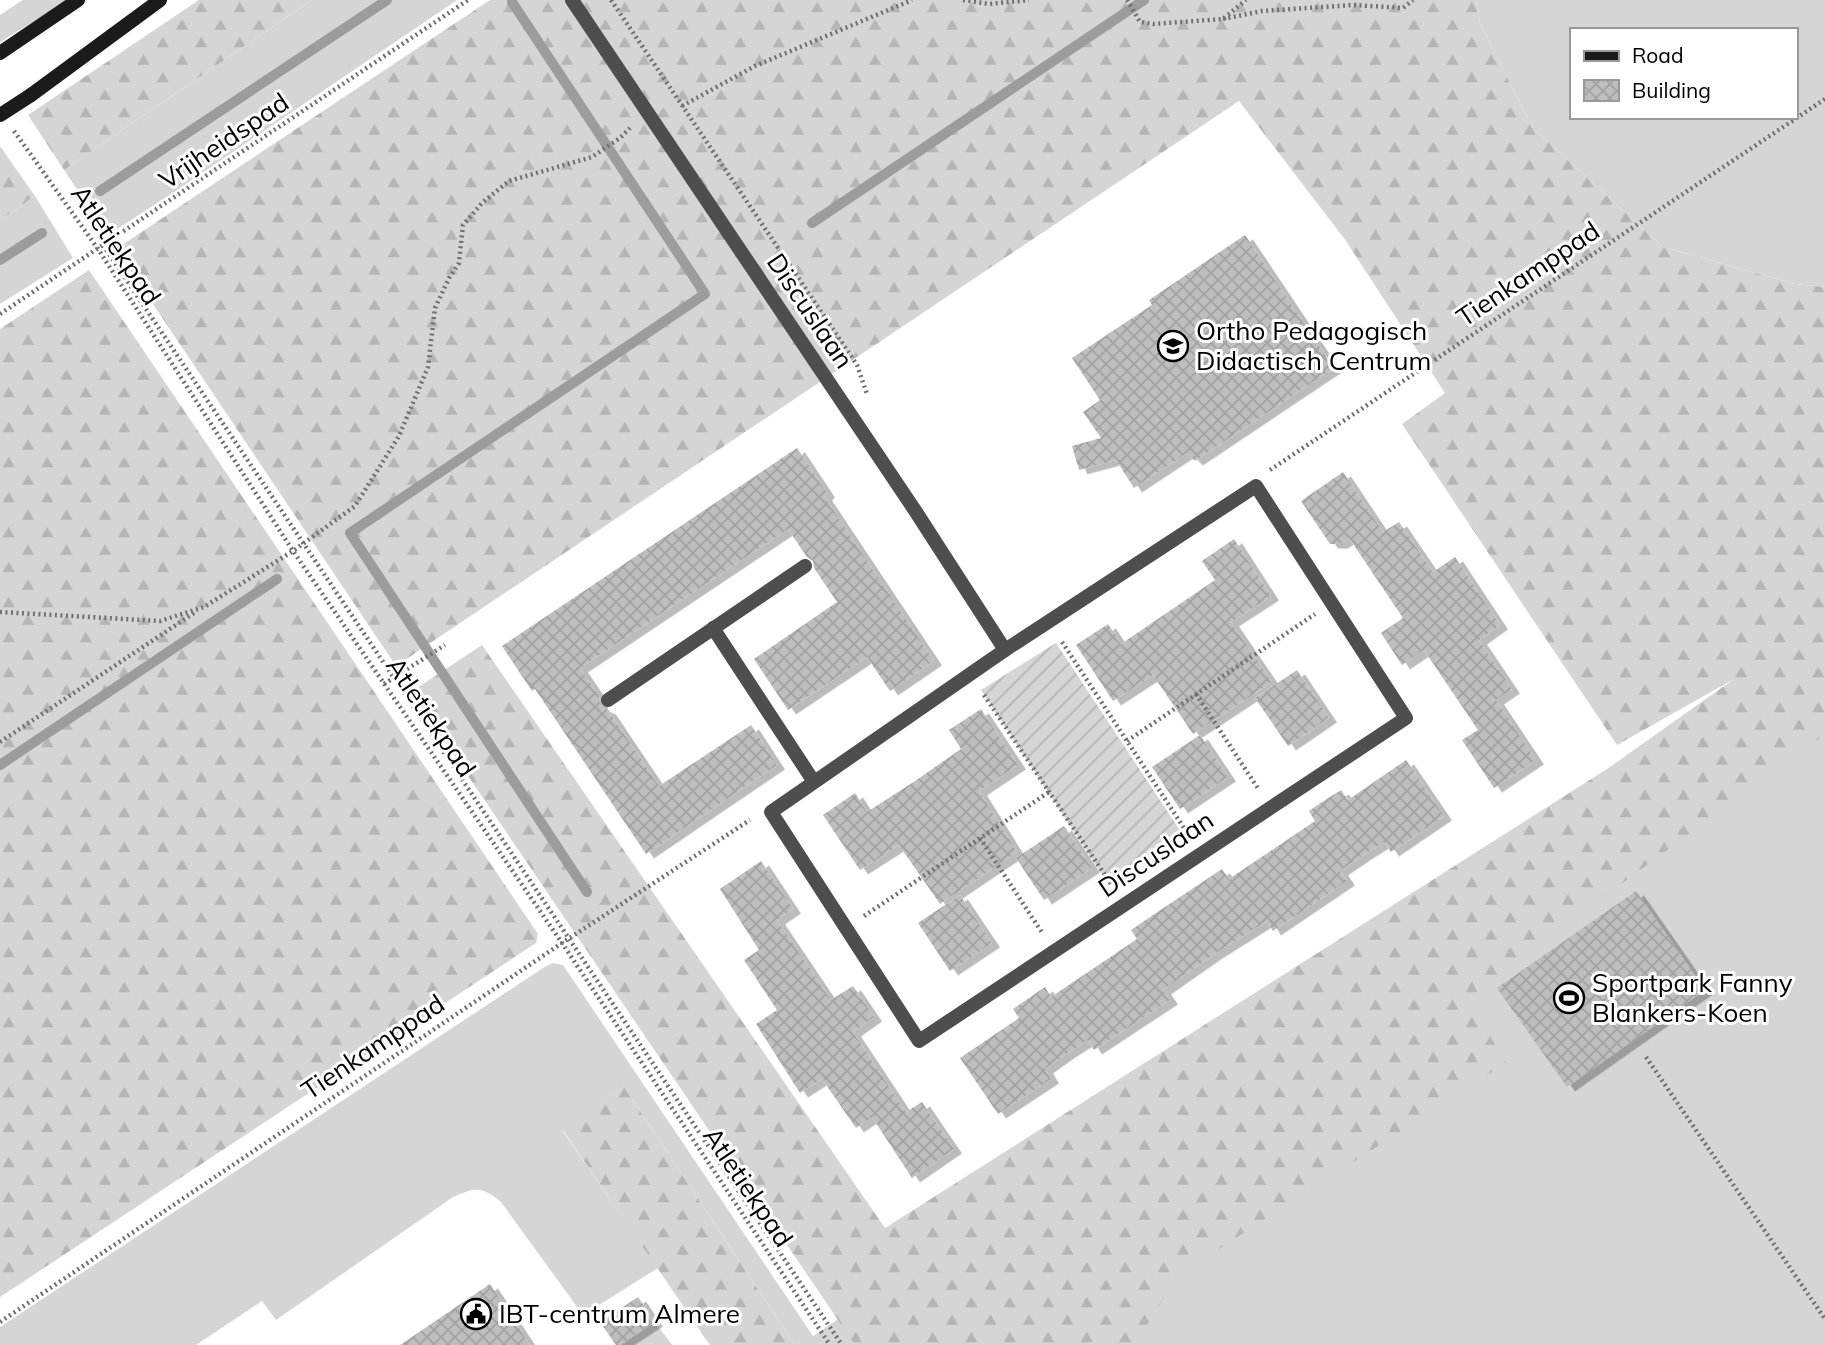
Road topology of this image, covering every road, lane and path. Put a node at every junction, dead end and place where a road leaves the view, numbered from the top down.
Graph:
1 (78, 0) edge
2 (160, 0) edge
3 (468, 0) edge
4 (572, 0) edge
5 (912, 0) edge
6 (963, 0) edge
7 (1029, 0) edge
8 (1127, 0) edge
9 (1246, 0) edge
10 (1413, 0) edge
11 (1223, 19) junction
12 (0, 53) edge
13 (1825, 99) edge
14 (682, 106) dead end
15 (4, 118) edge
16 (1797, 118) edge
17 (1795, 119) edge
18 (620, 138) dead end
19 (101, 247) junction
20 (0, 314) edge
21 (1256, 486) junction
22 (303, 543) junction
23 (293, 551) junction
24 (805, 566) dead end
25 (1332, 603) junction
26 (204, 607) junction
27 (0, 612) edge
28 (713, 628) junction
29 (1062, 642) dead end
30 (445, 645) dead end
31 (1005, 650) junction
32 (394, 678) junction
33 (384, 684) junction
34 (1196, 694) junction
35 (984, 695) dead end
36 (608, 700) dead end
37 (1127, 741) junction
38 (0, 742) edge
39 (814, 782) junction
40 (1049, 792) junction
41 (1269, 808) junction
42 (771, 813) junction
43 (1189, 836) dead end
44 (980, 838) junction
45 (1111, 884) dead end
46 (846, 928) junction
47 (569, 938) junction
48 (562, 943) junction
49 (1050, 954) junction
50 (1646, 1057) dead end
51 (1825, 1319) edge
52 (0, 1321) edge
53 (830, 1345) edge
54 (842, 1345) edge

1 - 12 main road
2 - 15 main road, bridge
3 - 19 path, Vrijheidspad
4 - 31 street, Discuslaan
5 - 14 path
6 - 7 path
8 - 11 path
9 - 11 path
10 - 11 path
13 - 16 path, Tienkamppad
15 - 19 path, Atletiekpad
17 - 21 path, Tienkamppad
18 - 22 path
19 - 20 path, Vrijheidspad
19 - 22 path
19 - 23 path, Atletiekpad
21 - 25 street, Discuslaan
21 - 31 street
22 - 23 path
22 - 32 path
23 - 26 path
23 - 33 path, Atletiekpad
24 - 28 street
25 - 34 path
25 - 41 street, Discuslaan
26 - 27 path
26 - 38 path
28 - 36 street
28 - 39 street
29 - 37 path
30 - 32 path
31 - 39 street
32 - 33 path
32 - 47 path
33 - 48 path, Atletiekpad
34 - 37 path
34 - 41 path
35 - 40 path
37 - 43 path
39 - 42 street
40 - 44 path
40 - 45 path
41 - 49 street, Discuslaan
42 - 46 street, Discuslaan
42 - 47 path, Tienkamppad
44 - 46 path
44 - 49 path
46 - 49 street, Discuslaan
47 - 48 path, Tienkamppad
47 - 54 path
48 - 52 path, Tienkamppad
48 - 53 path, Atletiekpad
50 - 51 path

